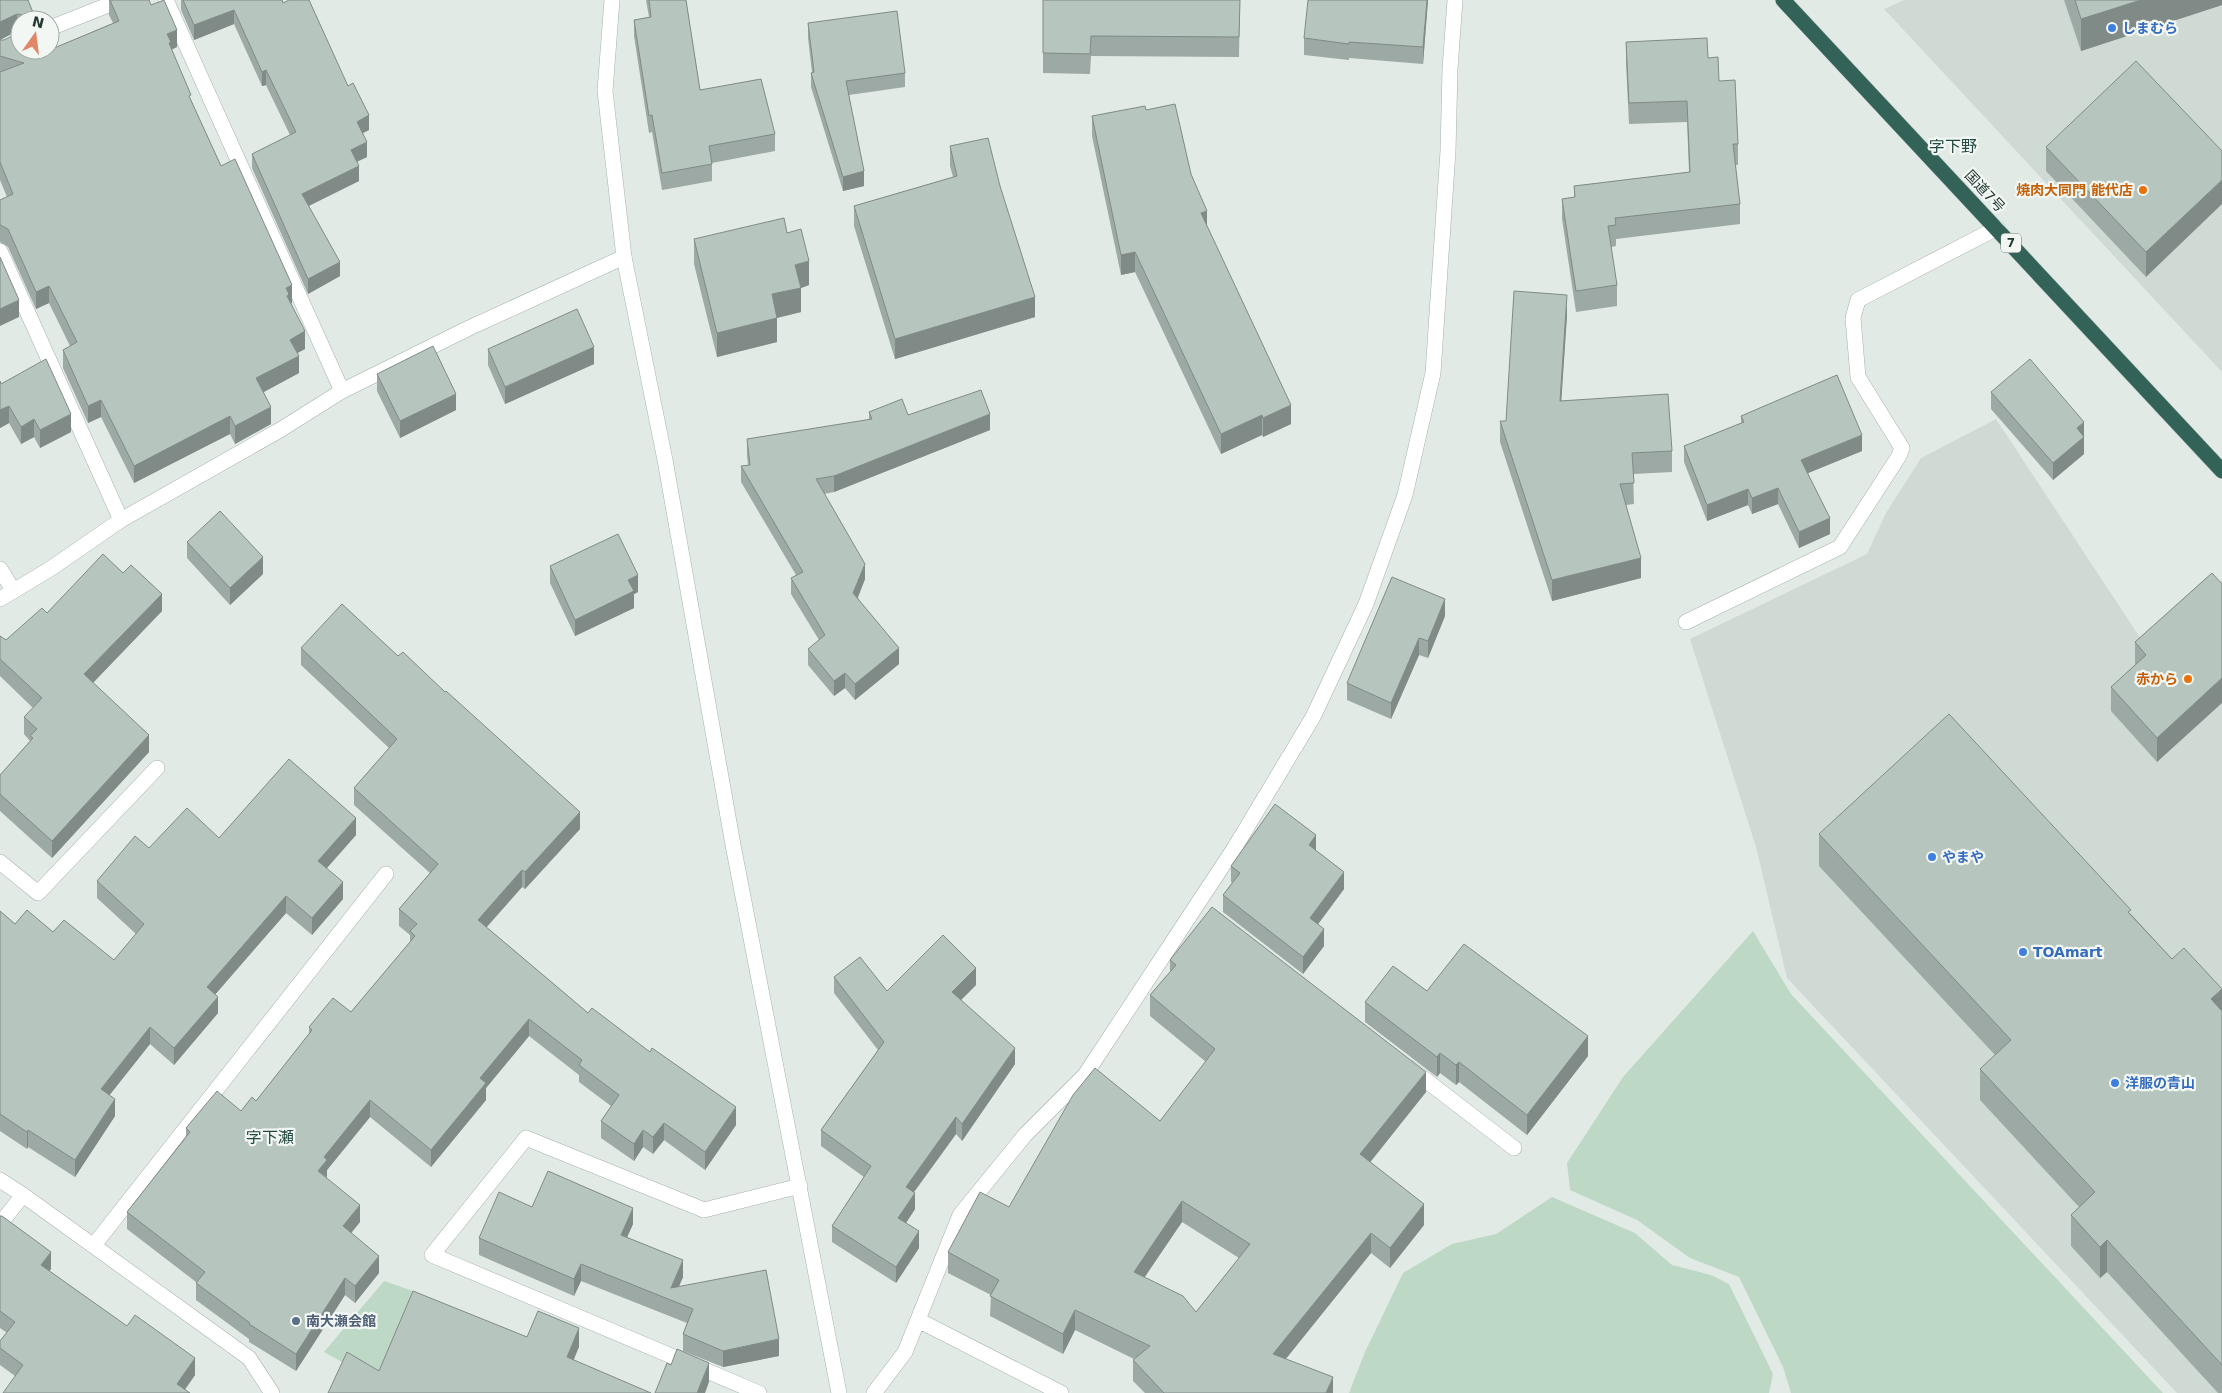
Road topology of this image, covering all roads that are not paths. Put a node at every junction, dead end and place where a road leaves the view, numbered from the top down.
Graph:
1 (121, 0) edge
2 (166, 0) edge
3 (612, 0) edge
4 (1455, 0) edge
5 (1783, 0) edge
6 (60, 24) edge
7 (1997, 228) junction
8 (0, 251) edge
9 (624, 257) junction
10 (342, 392) junction
11 (2222, 471) edge
12 (121, 520) junction
13 (0, 569) edge
14 (13, 590) junction
15 (0, 599) edge
16 (1686, 622) dead end
17 (157, 768) dead end
18 (0, 862) edge
19 (386, 874) dead end
20 (1197, 904) junction
21 (1212, 916) edge
22 (1398, 1059) edge
23 (1514, 1148) dead end
24 (0, 1180) edge
25 (800, 1186) junction
26 (23, 1195) junction
27 (0, 1224) edge
28 (94, 1245) junction
29 (918, 1320) junction
30 (272, 1393) edge
31 (759, 1393) edge
32 (839, 1393) edge
33 (874, 1393) edge
34 (1061, 1393) edge

1 - 6 street
2 - 10 street
3 - 9 street
4 - 20 street
5 - 7 highway, 国道7号 / 7
7 - 11 highway, 国道7号 / 7
7 - 16 street
8 - 12 street
9 - 10 street
9 - 25 street
10 - 12 street
12 - 14 street
13 - 14 street
14 - 15 street
17 - 18 street
19 - 28 street
20 - 21 street
20 - 29 street
22 - 23 street
24 - 26 street
25 - 31 street
25 - 32 street
26 - 27 street
26 - 28 street
28 - 30 street
29 - 33 street
29 - 34 street

